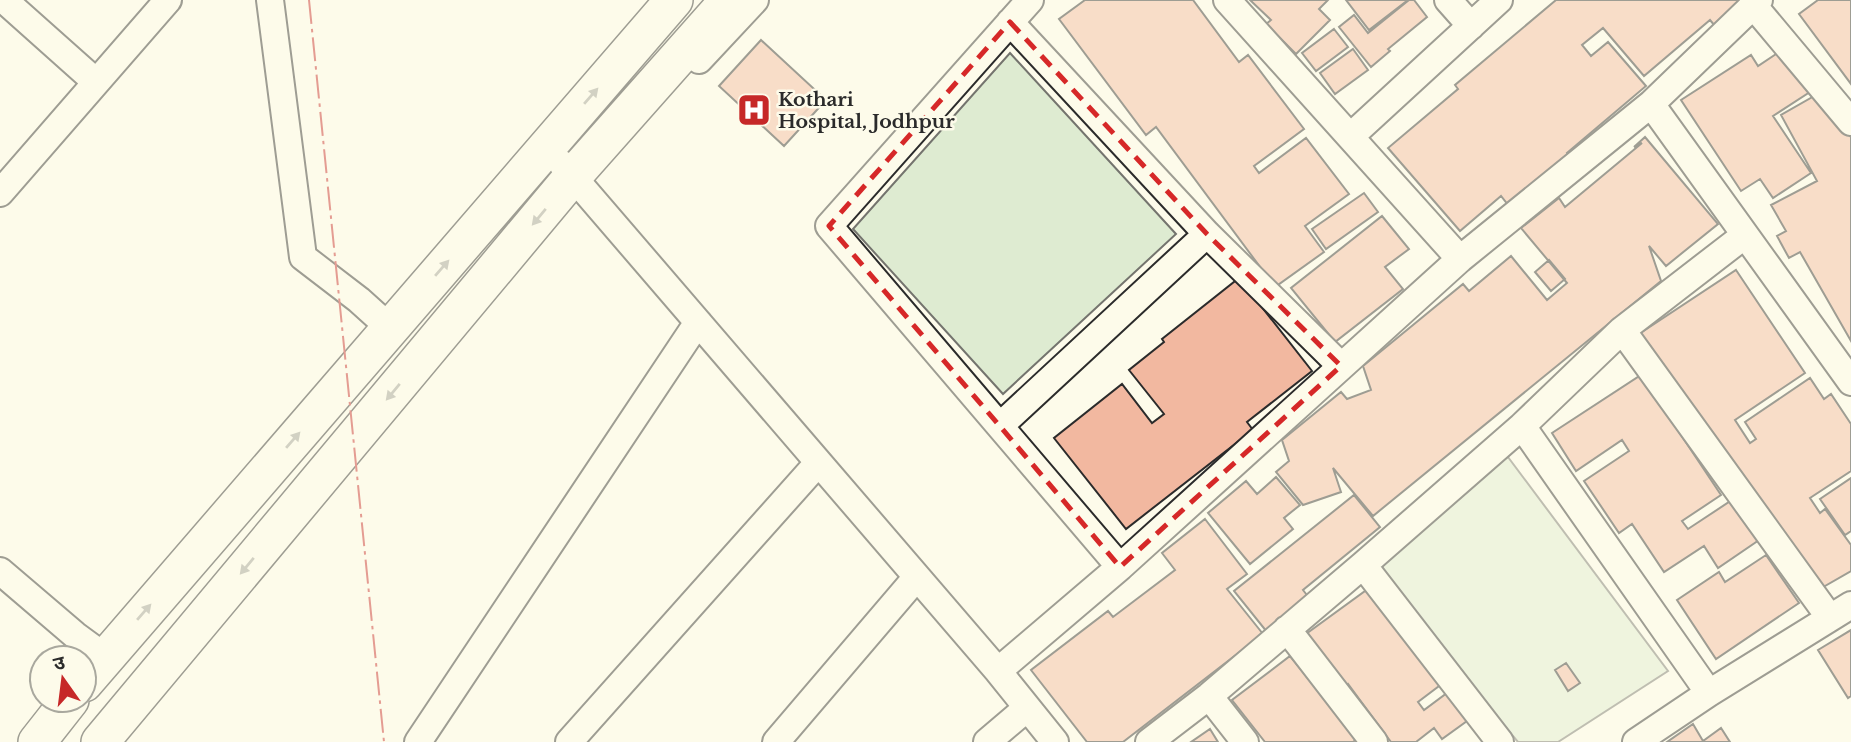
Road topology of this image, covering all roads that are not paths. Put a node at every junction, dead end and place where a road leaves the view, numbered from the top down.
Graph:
1 (4, 0) edge
2 (168, 0) edge
3 (270, 0) edge
4 (674, 0) edge
5 (729, 0) edge
6 (755, 0) edge
7 (1030, 0) edge
8 (1227, 0) edge
9 (1448, 0) edge
10 (1499, 0) edge
11 (1756, 3) edge
12 (1010, 22) junction
13 (1471, 26) junction
14 (96, 82) junction
15 (1651, 104) junction
16 (1850, 117) edge
17 (1351, 136) junction
18 (547, 148) junction
19 (578, 181) junction
20 (0, 193) edge
21 (1207, 234) junction
22 (1745, 235) junction
23 (1460, 258) junction
24 (698, 322) junction
25 (390, 328) junction
26 (1622, 330) junction
27 (1341, 366) junction
28 (1850, 381) edge
29 (1000, 425) junction
30 (1522, 426) junction
31 (818, 463) junction
32 (1363, 565) junction
33 (1120, 567) junction
34 (0, 571) edge
35 (916, 578) junction
36 (1841, 612) edge
37 (1287, 629) junction
38 (80, 644) edge
39 (98, 665) edge
40 (998, 671) junction
41 (1709, 693) junction
42 (1209, 696) junction
43 (1027, 708) junction
44 (59, 714) edge
45 (37, 742) edge
46 (100, 742) edge
47 (418, 742) edge
48 (569, 742) edge
49 (776, 742) edge
50 (987, 742) edge
51 (1055, 742) edge
52 (1150, 742) edge
53 (1245, 742) edge
54 (1374, 742) edge
55 (1500, 742) edge
56 (1636, 742) edge

1 - 14 street
2 - 14 street
3 - 25 street
18 -> 4 main road
5 - 19 main road
6 - 19 street
7 - 12 street
8 - 17 street
9 - 13 street
10 - 13 street
11 - 15 street
11 - 16 street
12 - 21 street
12 - 29 street
13 - 17 street
14 - 20 street
15 - 22 street
15 - 23 street
17 - 23 street
18 - 19 street
25 -> 18 main road
19 - 24 street
19 -> 46 main road
21 - 27 street
21 - 29 street
22 - 26 street
22 - 28 street
23 - 27 street
24 - 31 street
24 - 47 street
39 -> 25 main road
26 - 30 street
26 - 36 street
27 - 33 street
29 - 33 street
30 - 32 street
30 - 41 street
31 - 35 street
31 - 48 street
32 - 37 street
32 - 55 street
33 - 40 street
34 - 38 street
35 - 40 street
35 - 49 street
36 - 41 street
37 - 42 street
37 - 54 street
40 - 43 street
41 - 56 street
42 - 52 street
42 - 53 street
43 - 50 street
43 - 51 street
44 - 45 main road

